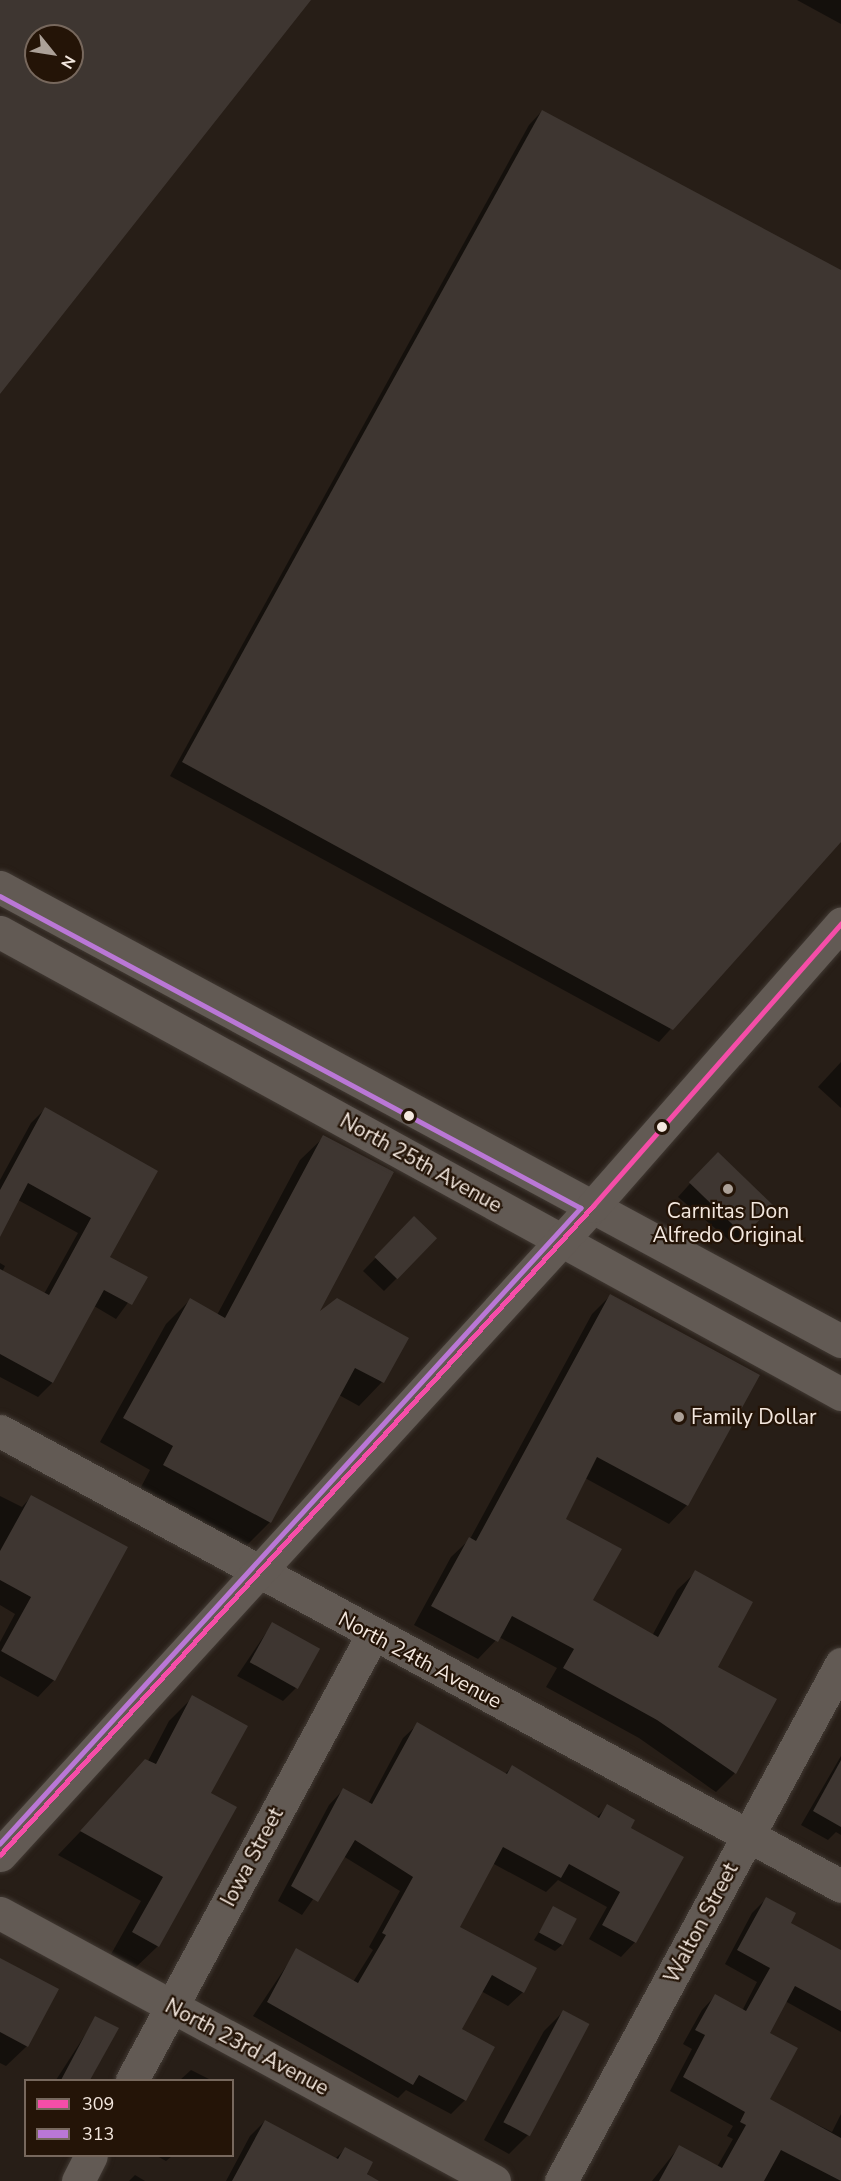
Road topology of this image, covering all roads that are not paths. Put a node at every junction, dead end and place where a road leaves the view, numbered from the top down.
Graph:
1 (0, 887) edge
2 (841, 924) edge
3 (0, 932) edge
4 (592, 1206) junction
5 (561, 1240) junction
6 (841, 1341) edge
7 (841, 1394) edge
8 (0, 1431) edge
9 (256, 1570) junction
10 (373, 1634) junction
11 (841, 1664) edge
12 (748, 1836) junction
13 (0, 1855) edge
14 (841, 1886) edge
15 (0, 1913) edge
16 (172, 2006) junction
17 (133, 2079) edge
18 (90, 2157) edge
19 (78, 2181) edge
20 (494, 2181) edge
21 (561, 2181) edge

1 - 4 main road, North 25th Avenue
2 - 4 main road
3 - 5 main road, North 25th Avenue
4 - 5 main road
4 - 6 main road, North 25th Avenue
5 - 7 main road, North 25th Avenue
5 - 9 main road
8 - 9 main road, North 24th Avenue
9 - 10 main road, North 24th Avenue
9 - 13 main road
10 - 12 main road, North 24th Avenue
10 - 16 main road, Iowa Street
11 - 12 main road, Walton Street
12 - 14 main road, North 24th Avenue
12 - 21 main road, Walton Street
15 - 16 main road, North 23rd Avenue
16 - 17 main road, Iowa Street
16 - 20 main road, North 23rd Avenue
18 - 19 main road

